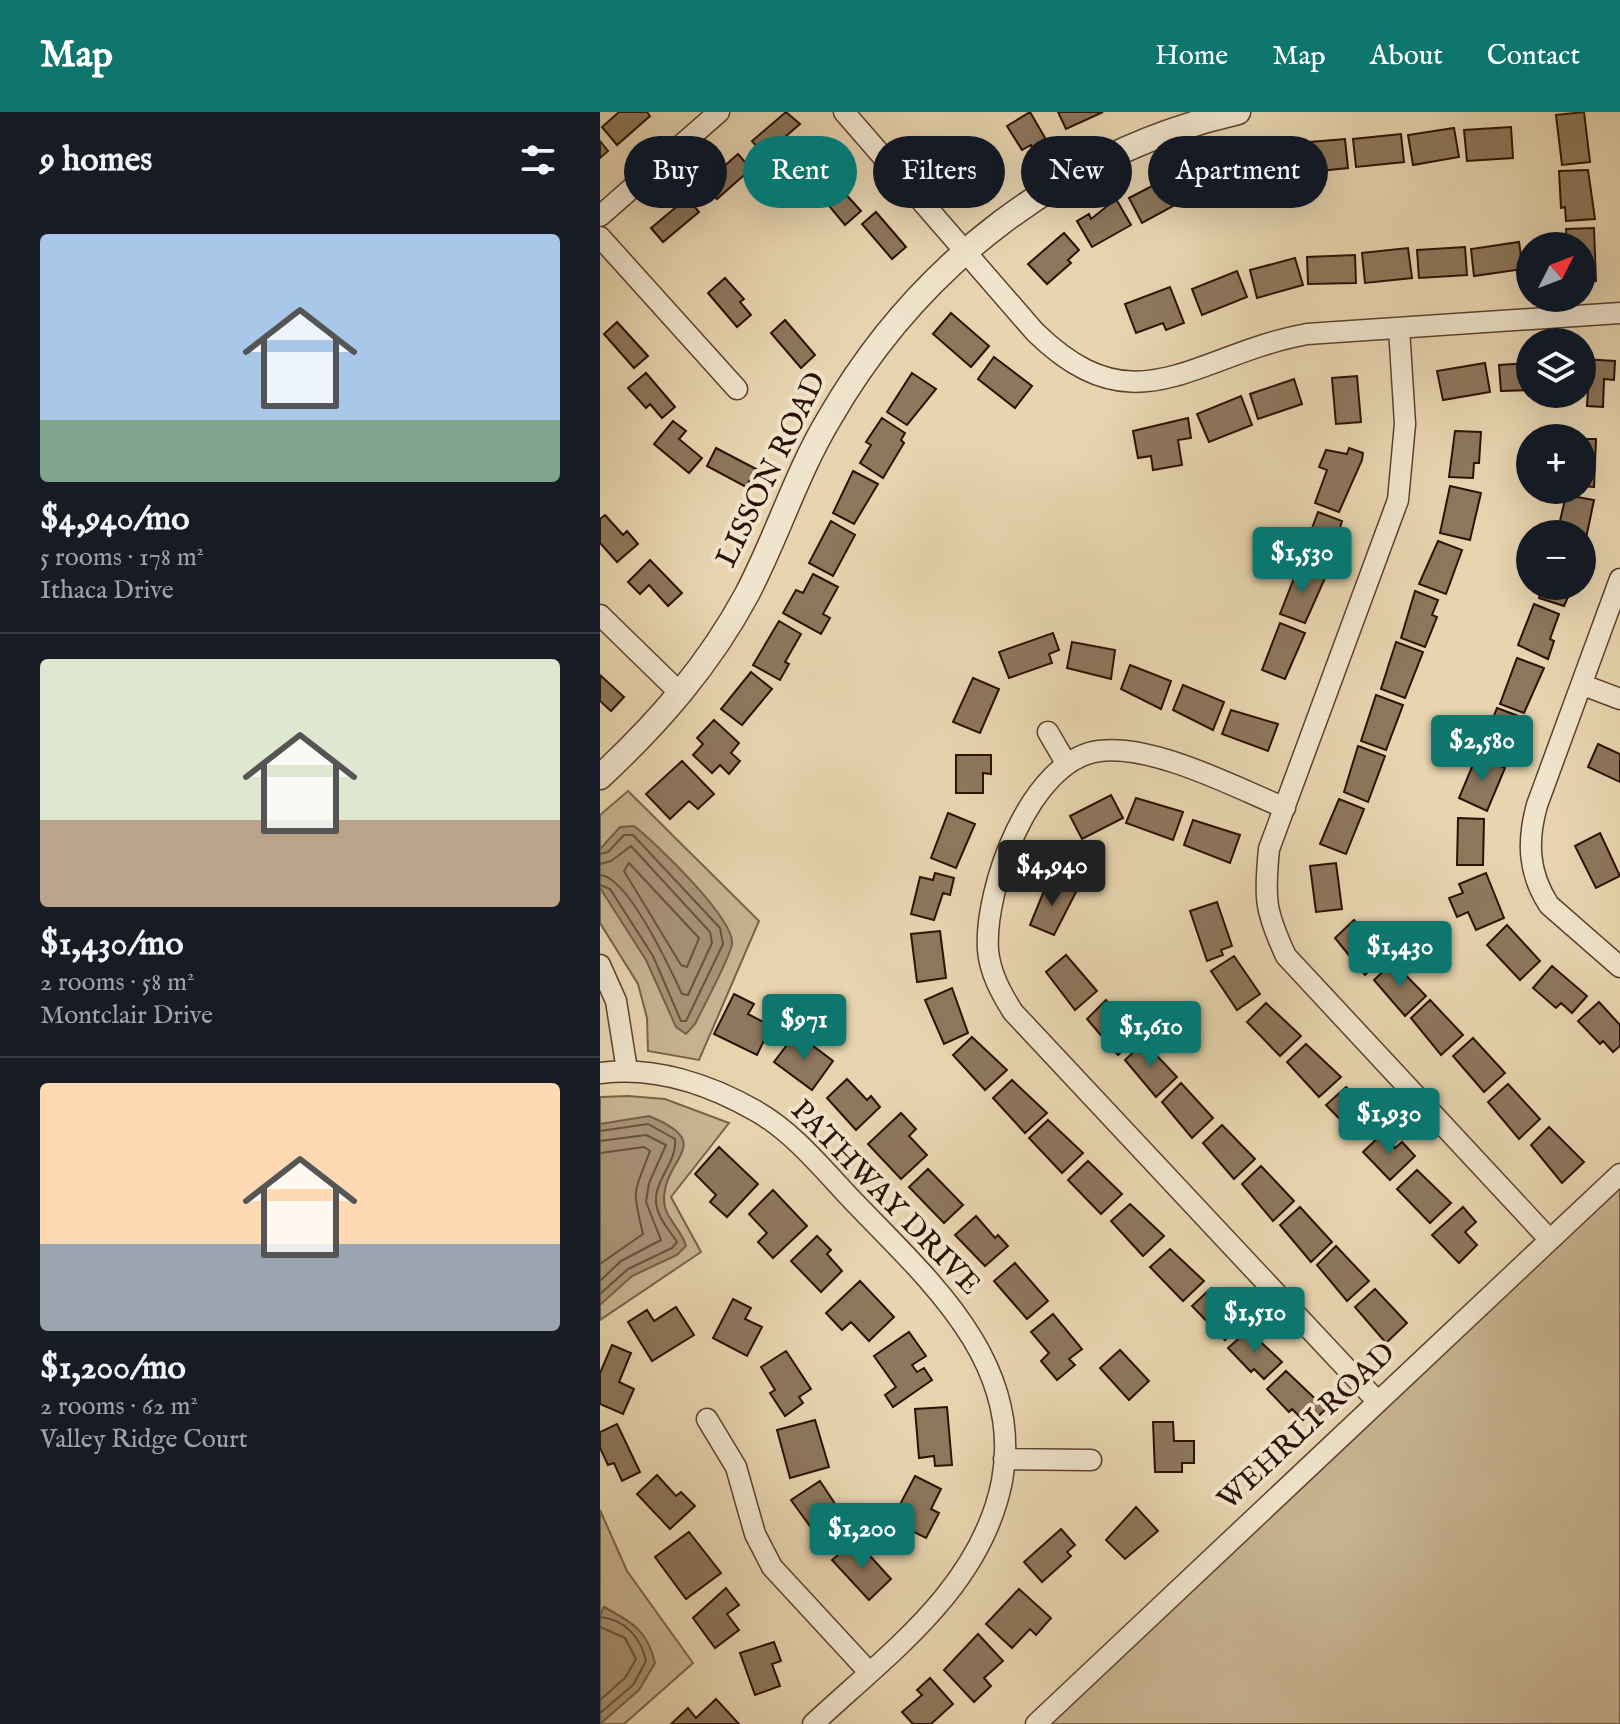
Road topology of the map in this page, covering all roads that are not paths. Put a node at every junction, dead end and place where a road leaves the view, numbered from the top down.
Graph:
1 (719, 112) edge
2 (844, 112) edge
3 (1238, 112) edge
4 (600, 216) edge
5 (600, 237) edge
6 (966, 252) junction
7 (1620, 313) edge
8 (1399, 328) junction
9 (737, 389) dead end
10 (1620, 579) edge
11 (600, 615) edge
12 (1583, 685) junction
13 (681, 694) junction
14 (1620, 699) edge
15 (1048, 732) dead end
16 (1066, 763) junction
17 (600, 777) edge
18 (1285, 808) junction
19 (600, 965) edge
20 (1620, 967) edge
21 (627, 1070) junction
22 (600, 1073) edge
23 (1620, 1174) edge
24 (1550, 1240) junction
25 (1378, 1402) junction
26 (707, 1419) dead end
27 (1004, 1459) junction
28 (1091, 1460) dead end
29 (869, 1672) junction
30 (813, 1724) edge
31 (1036, 1724) edge

1 - 4 street
2 - 6 street
3 - 6 street, LISSON ROAD
5 - 9 street
6 - 8 street
6 - 13 street, LISSON ROAD
7 - 8 street
8 - 18 street
10 - 12 street
11 - 13 street
12 - 14 street
12 - 20 street
13 - 17 street, LISSON ROAD
15 - 16 street
16 - 18 street
16 - 25 street
18 - 24 street
19 - 21 street
21 - 22 street, PATHWAY DRIVE
21 - 27 street, PATHWAY DRIVE
23 - 24 street, WEHRLI ROAD
24 - 25 street, WEHRLI ROAD
25 - 31 street, WEHRLI ROAD
26 - 29 street
27 - 28 street
27 - 29 street, PATHWAY DRIVE
29 - 30 street, PATHWAY DRIVE

